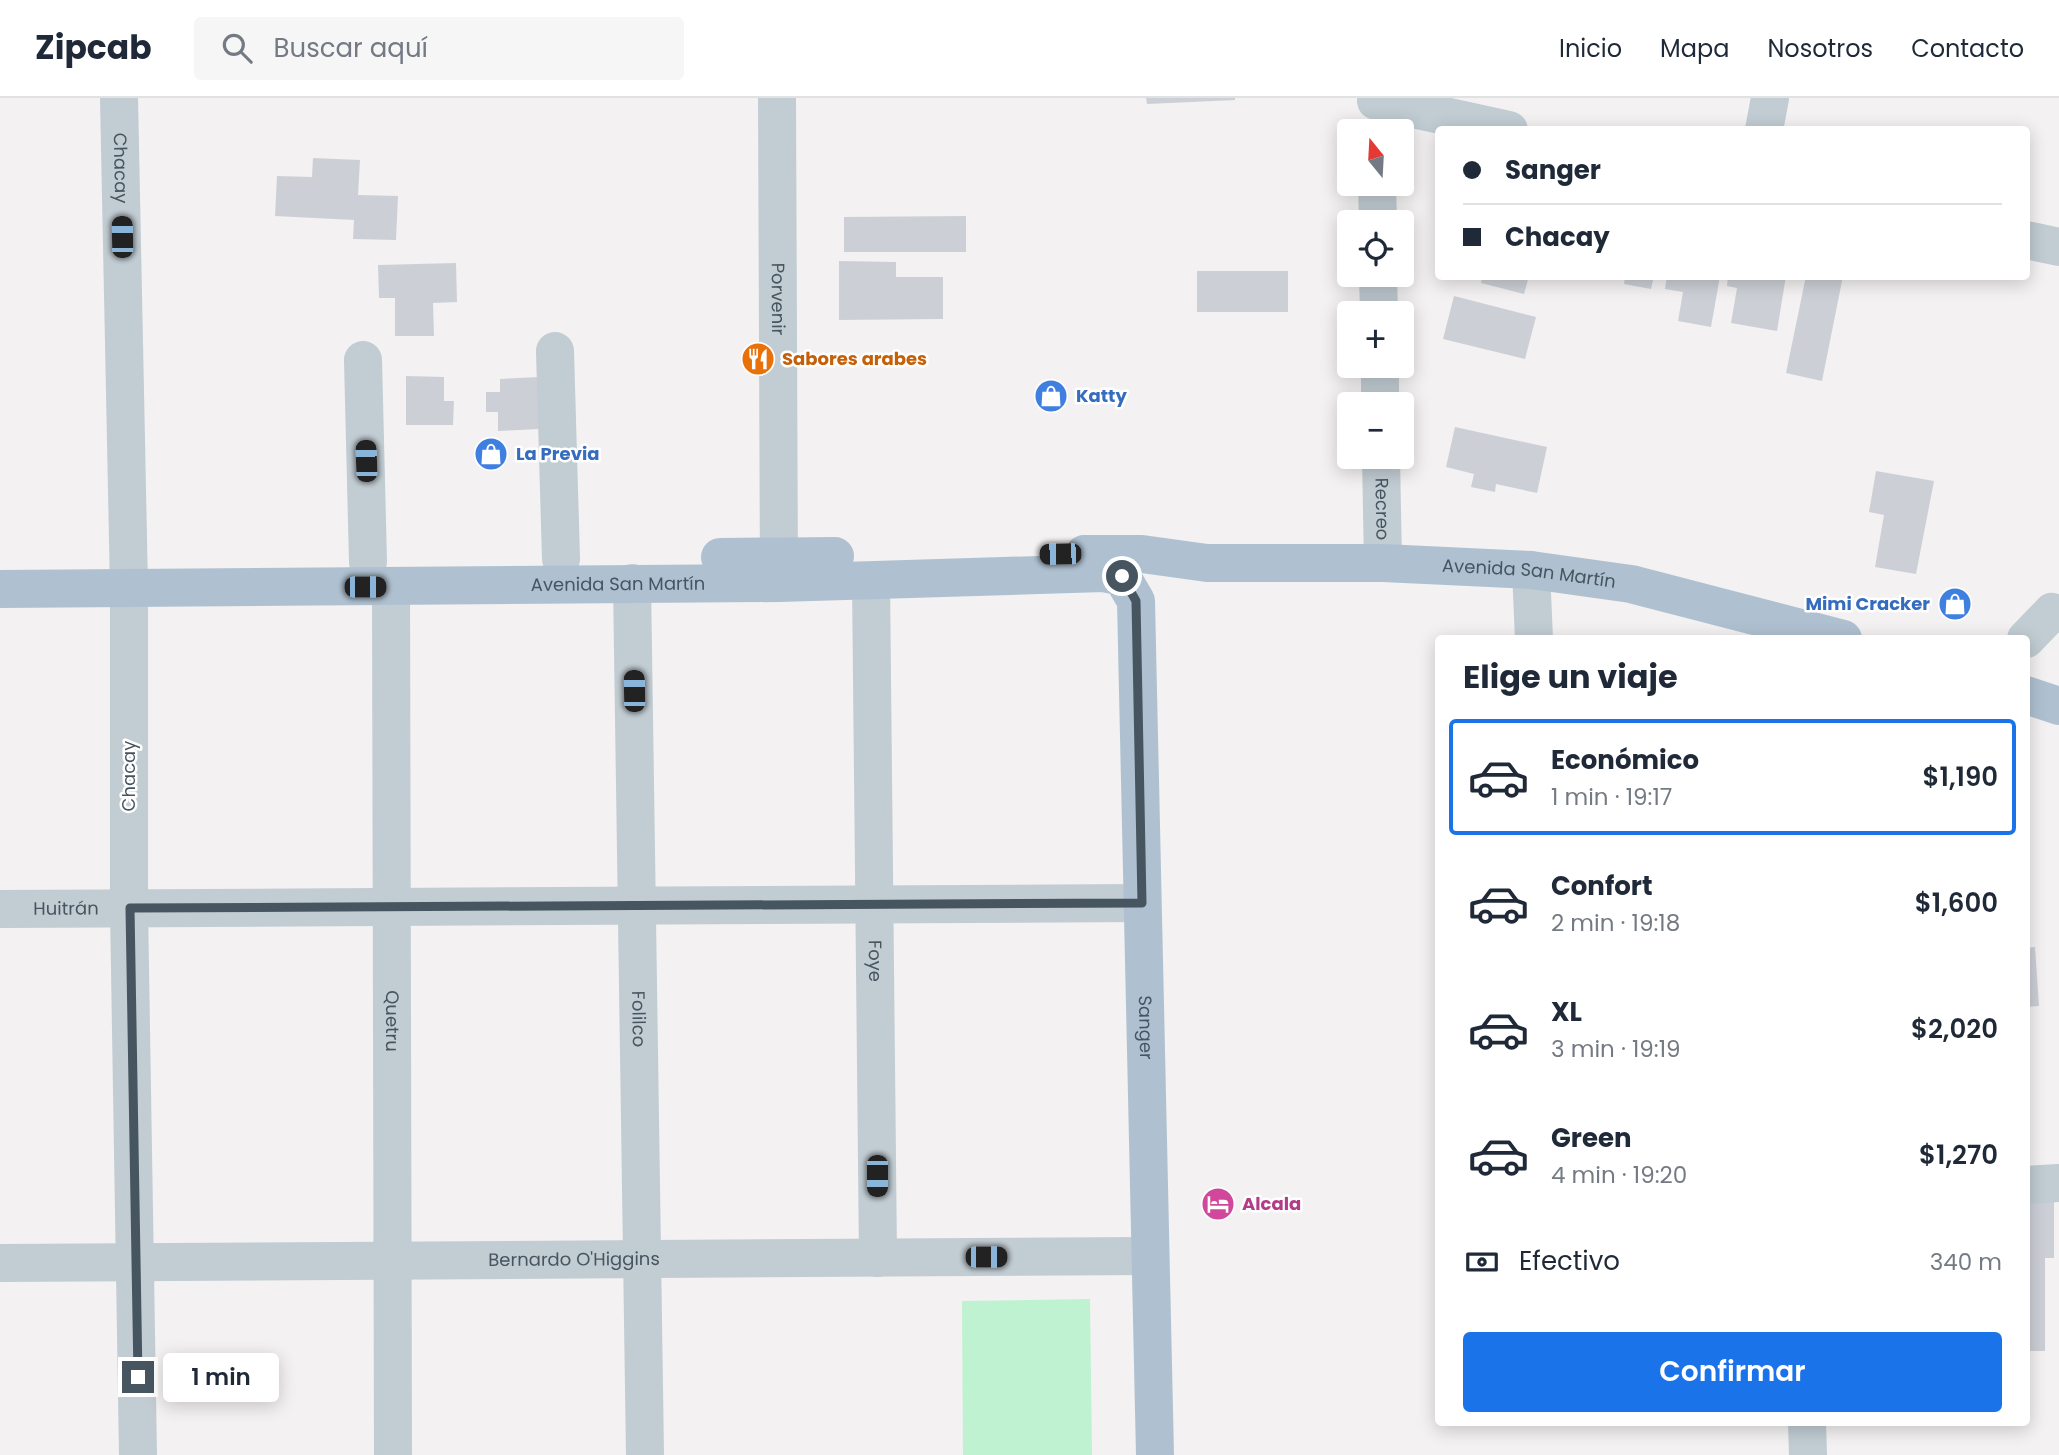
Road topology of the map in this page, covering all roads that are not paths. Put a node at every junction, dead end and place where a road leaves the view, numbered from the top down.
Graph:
1 (119, 98) edge
2 (777, 98) edge
3 (1770, 98) edge
4 (1376, 110) edge
5 (1482, 126) edge
6 (1765, 126) edge
7 (2030, 241) edge
8 (2059, 247) edge
9 (555, 351) dead end
10 (363, 360) dead end
11 (1381, 469) edge
12 (561, 559) junction
13 (1207, 563) junction
14 (1383, 564) junction
15 (0, 565) edge
16 (780, 570) junction
17 (1531, 570) junction
18 (379, 575) junction
19 (129, 577) junction
20 (871, 581) junction
21 (632, 583) junction
22 (0, 589) edge
23 (1136, 601) junction
24 (2056, 613) edge
25 (1534, 635) edge
26 (1828, 635) edge
27 (2030, 636) edge
28 (2030, 696) edge
29 (2059, 706) edge
30 (1142, 903) junction
31 (874, 904) junction
32 (636, 906) junction
33 (392, 907) junction
34 (130, 908) junction
35 (0, 909) edge
36 (2059, 1183) edge
37 (2030, 1185) edge
38 (1149, 1256) junction
39 (878, 1258) junction
40 (643, 1259) junction
41 (392, 1261) junction
42 (137, 1262) junction
43 (0, 1263) edge
44 (1807, 1426) edge
45 (138, 1455) edge
46 (393, 1455) edge
47 (645, 1455) edge
48 (1156, 1455) edge
49 (1808, 1455) edge

1 - 19 street, Chacay
2 - 16 street, Porvenir
3 - 6 street
4 - 5 street
7 - 8 street
9 - 12 street
10 - 18 street, Quetru
11 - 14 street, Recreo
12 - 16 main road, Avenida San Martín
12 - 18 main road, Avenida San Martín
13 - 14 main road, Avenida San Martín
13 - 16 main road, Avenida San Martín
13 - 23 main road, Avenida San Martín
14 - 17 main road, Avenida San Martín
15 - 19 main road, Avenida San Martín
16 - 20 main road, Avenida San Martín
16 - 21 main road, Avenida San Martín
17 - 25 street
17 - 26 main road, Avenida San Martín
18 - 19 main road, Avenida San Martín
18 - 21 main road, Avenida San Martín
18 - 33 street, Quetru
19 - 22 main road, Avenida San Martín
19 - 34 street, Chacay
20 - 23 main road, Avenida San Martín
20 - 31 street, Foye
21 - 32 street, Folilco
23 - 30 main road, Sanger
24 - 27 street
28 - 29 main road
30 - 31 street, Huitrán
30 - 38 main road, Sanger
31 - 32 street, Huitrán
31 - 39 street, Foye
32 - 33 street, Huitrán
32 - 40 street, Folilco
33 - 34 street, Huitrán
33 - 41 street, Quetru
34 - 35 street, Huitrán
34 - 42 street, Chacay
36 - 37 street
38 - 39 street, Bernardo O'Higgins
38 - 48 main road, Sanger
39 - 40 street, Bernardo O'Higgins
40 - 41 street, Bernardo O'Higgins
40 - 47 street, Folilco
41 - 42 street, Bernardo O'Higgins
41 - 46 street, Quetru
42 - 43 street, Bernardo O'Higgins
42 - 45 street, Chacay
44 - 49 street

